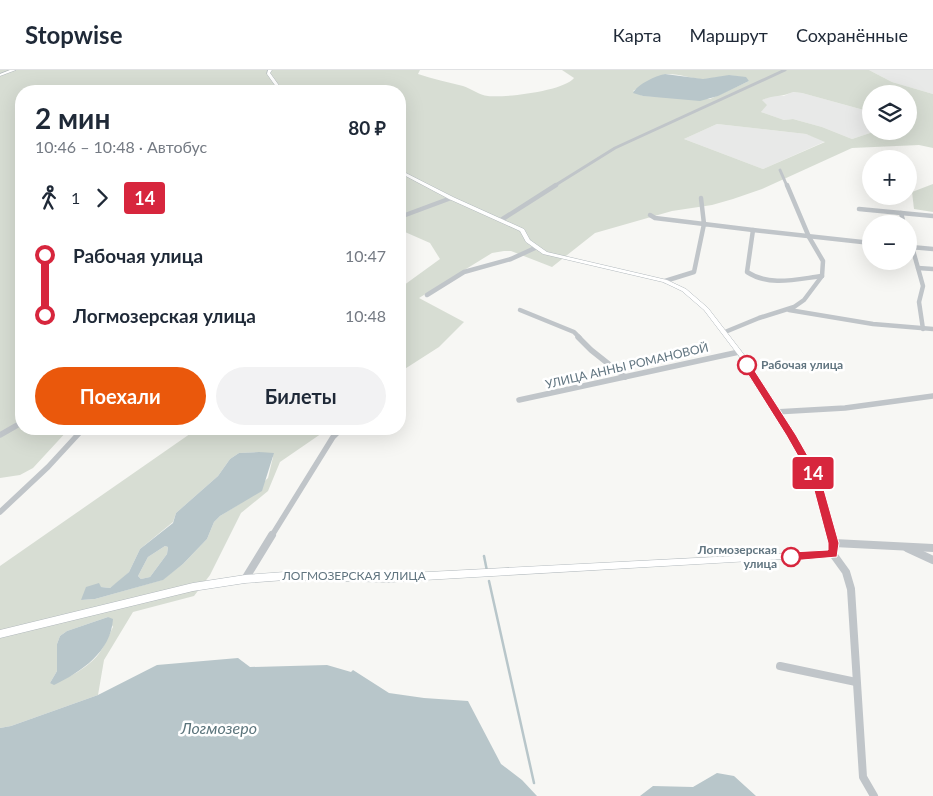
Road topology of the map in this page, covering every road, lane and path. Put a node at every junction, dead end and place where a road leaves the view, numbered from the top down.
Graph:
1 (14, 70) edge
2 (270, 70) edge
3 (785, 70) edge
4 (0, 75) edge
5 (277, 85) edge
6 (780, 170) dead end
7 (406, 174) edge
8 (451, 198) junction
9 (701, 198) dead end
10 (859, 209) dead end
11 (900, 213) joint
12 (406, 215) edge
13 (650, 215) dead end
14 (933, 216) edge
15 (501, 220) junction
16 (704, 224) junction
17 (753, 230) junction
18 (809, 237) junction
19 (862, 242) edge
20 (535, 248) junction
21 (917, 248) edge
22 (933, 249) edge
23 (917, 265) edge
24 (918, 268) junction
25 (933, 269) edge
26 (822, 276) junction
27 (665, 281) junction
28 (427, 295) dead end
29 (520, 310) dead end
30 (786, 310) junction
31 (923, 329) junction
32 (933, 330) edge
33 (725, 332) junction
34 (739, 352) junction
35 (625, 376) junction
36 (933, 396) edge
37 (519, 400) dead end
38 (775, 412) junction
39 (15, 426) edge
40 (0, 435) edge
41 (77, 435) edge
42 (336, 435) edge
43 (0, 512) edge
44 (834, 543) junction
45 (903, 546) junction
46 (933, 548) edge
47 (833, 554) junction
48 (933, 560) edge
49 (245, 579) junction
50 (0, 634) edge
51 (780, 666) dead end
52 (856, 682) junction
53 (874, 796) edge

1 - 4 street
2 - 5 street
3 - 15 street
6 - 18 street
7 - 8 street
8 - 12 street
8 - 15 street
9 - 16 street
10 - 11 street
11 - 14 street
13 - 16 street
15 - 20 street
16 - 17 street
16 - 27 street
17 - 18 street
17 - 26 street
18 - 19 street
18 - 26 street
20 - 27 street
20 - 28 street
21 - 22 street
23 - 24 street
24 - 25 street
24 - 31 street
26 - 30 street
27 - 33 street
29 - 35 street
30 - 31 street
30 - 33 street
31 - 32 street
33 - 34 street
34 - 35 street, УЛИЦА АННЫ РОМАНОВОЙ
34 - 38 street
35 - 37 street, УЛИЦА АННЫ РОМАНОВОЙ
36 - 38 street
38 - 44 street
39 - 40 street
41 - 43 street
42 - 49 street
44 - 45 street
44 - 47 street
45 - 46 street
45 - 48 street
47 - 49 street, ЛОГМОЗЕРСКАЯ УЛИЦА
47 - 52 street
49 - 50 street, ЛОГМОЗЕРСКАЯ УЛИЦА
51 - 52 street
52 - 53 street

